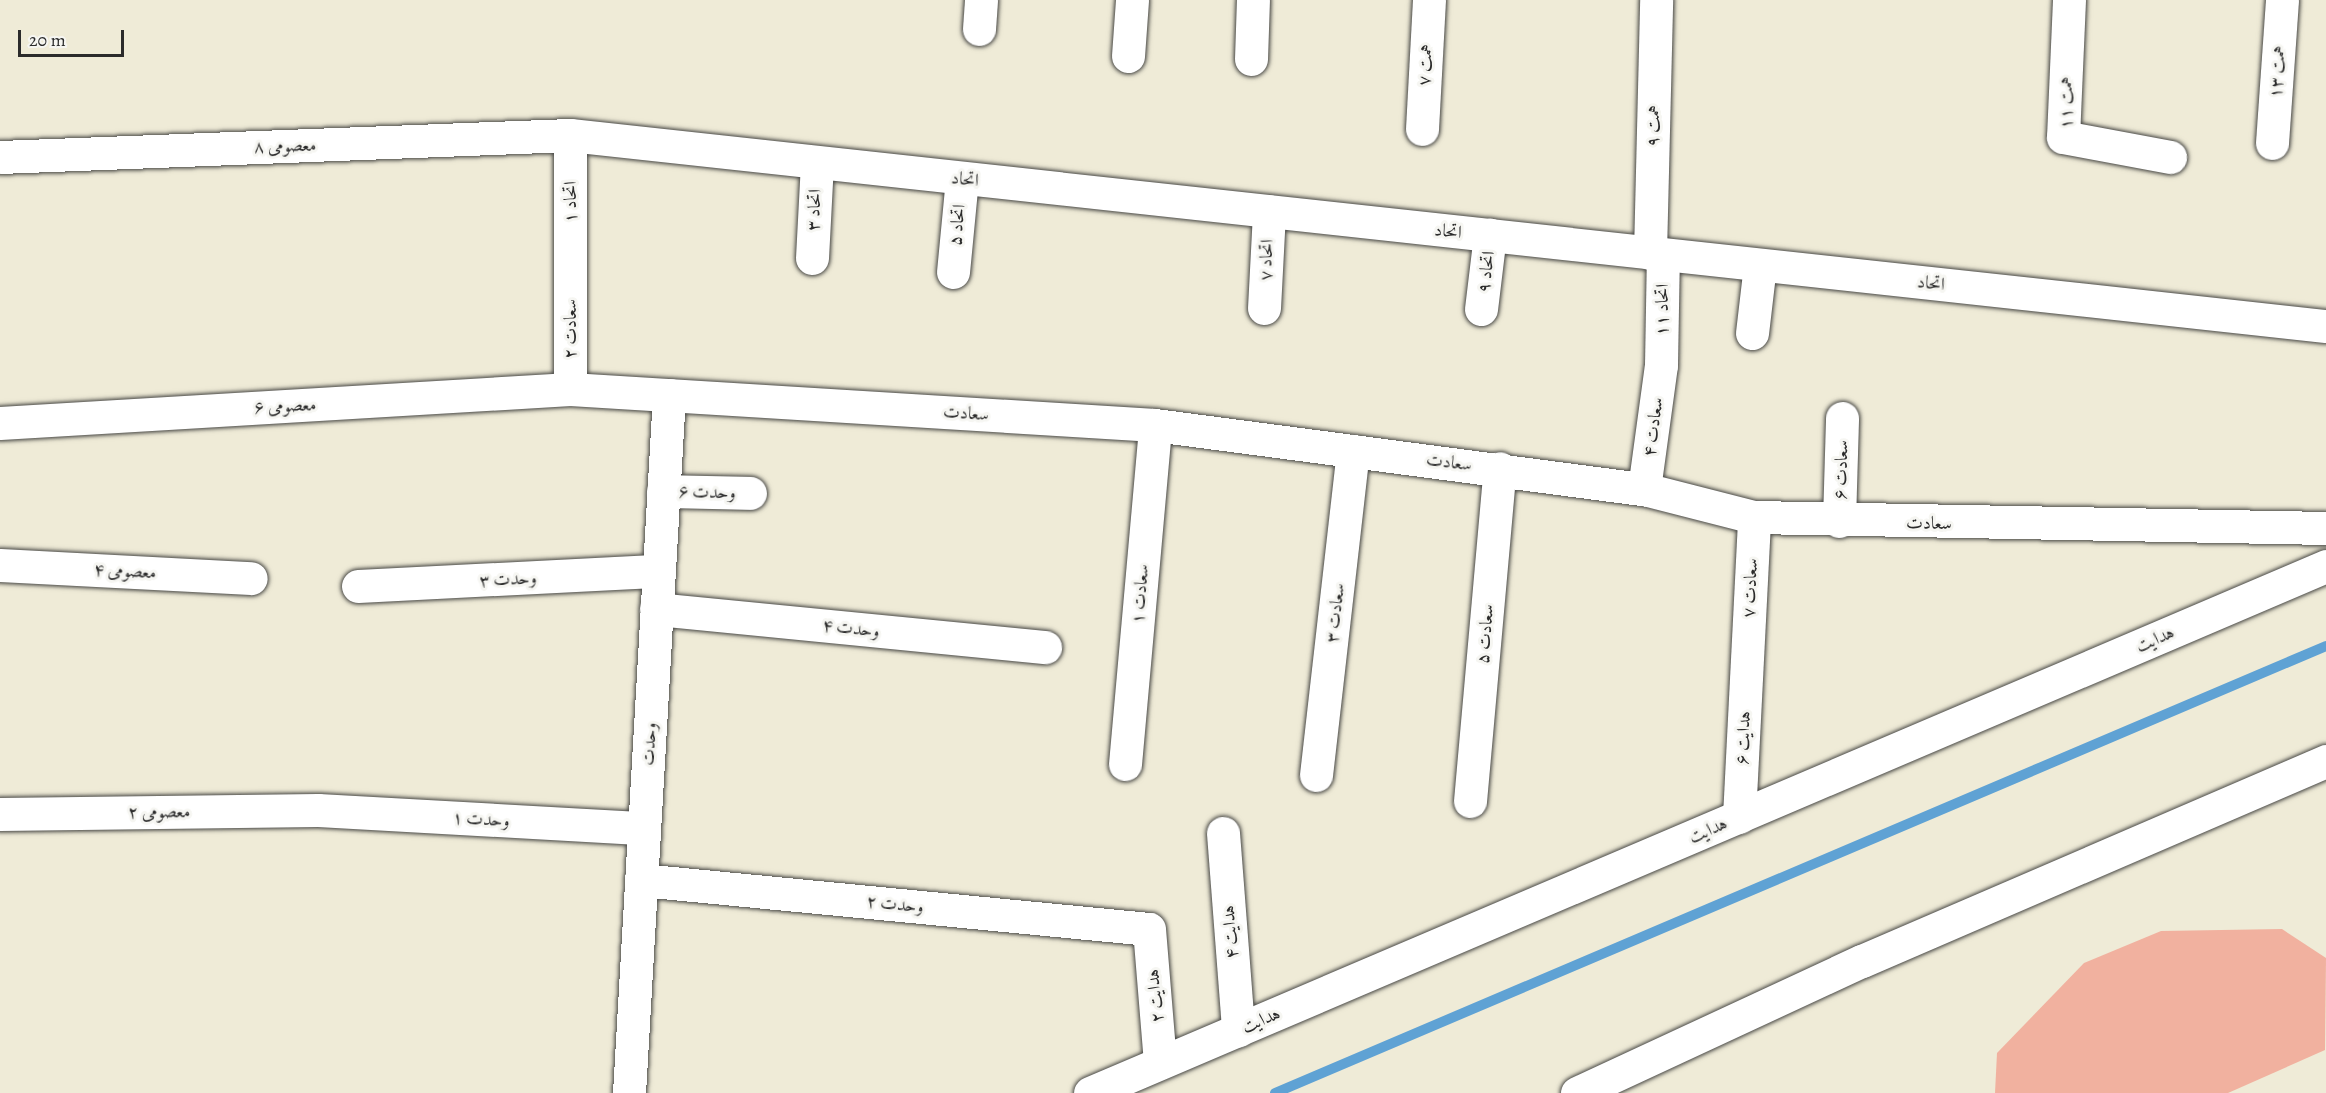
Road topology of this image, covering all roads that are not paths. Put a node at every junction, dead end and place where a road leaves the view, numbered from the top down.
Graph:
1 (1132, 0) edge
2 (1253, 0) edge
3 (1429, 0) edge
4 (1656, 0) edge
5 (2069, 0) edge
6 (2282, 0) edge
7 (1128, 56) dead end
8 (1251, 59) dead end
9 (1422, 129) dead end
10 (570, 135) junction
11 (2272, 143) dead end
12 (2170, 156) dead end
13 (0, 157) edge
14 (817, 162) junction
15 (962, 178) junction
16 (1269, 211) junction
17 (1490, 236) junction
18 (1657, 254) junction
19 (812, 258) dead end
20 (1760, 265) junction
21 (570, 269) joint
22 (953, 272) dead end
23 (1264, 308) dead end
24 (1481, 309) dead end
25 (2326, 326) edge
26 (1752, 333) dead end
27 (1661, 365) joint
28 (570, 389) junction
29 (669, 395) junction
30 (1842, 418) dead end
31 (0, 423) edge
32 (1155, 425) junction
33 (1353, 451) junction
34 (1500, 468) junction
35 (1644, 489) junction
36 (663, 491) junction
37 (750, 493) dead end
38 (1754, 517) junction
39 (1839, 521) junction
40 (2326, 528) edge
41 (0, 565) edge
42 (2326, 566) edge
43 (659, 571) junction
44 (251, 578) dead end
45 (358, 586) dead end
46 (656, 609) junction
47 (1045, 647) dead end
48 (1747, 658) joint
49 (2326, 761) edge
50 (1125, 764) dead end
51 (1316, 775) dead end
52 (1470, 801) dead end
53 (318, 810) joint
54 (0, 814) edge
55 (1738, 817) junction
56 (644, 828) junction
57 (1222, 833) dead end
58 (641, 880) junction
59 (1149, 929) joint
60 (1238, 1030) junction
61 (1161, 1063) junction
62 (629, 1093) edge
63 (1090, 1093) edge
64 (1578, 1093) edge

1 - 7 street
2 - 8 street
3 - 9 street, همت ۷
4 - 18 street, همت ۹
5 - 12 street, همت ۱۱
6 - 11 street, همت ۱۳
10 - 13 street, معصومی ۸
10 - 14 street, اتحاد
10 - 21 street, اتحاد ۱
14 - 15 street, اتحاد
14 - 19 street, اتحاد ۳
15 - 16 street, اتحاد
15 - 22 street, اتحاد ۵
16 - 17 street, اتحاد
16 - 23 street, اتحاد ۷
17 - 18 street, اتحاد
17 - 24 street, اتحاد ۹
18 - 20 street, اتحاد
18 - 27 street, اتحاد ۱۱
20 - 25 street, اتحاد
20 - 26 street
21 - 28 street, سعادت ۲
27 - 35 street, سعادت ۴
28 - 29 street, سعادت
28 - 31 street, معصومی ۶
29 - 32 street, سعادت
29 - 36 street, وحدت
30 - 39 street, سعادت ۶
32 - 33 street, سعادت
32 - 50 street, سعادت ۱
33 - 34 street, سعادت
33 - 51 street, سعادت ۳
34 - 35 street, سعادت
34 - 52 street, سعادت ۵
35 - 38 street, سعادت
36 - 37 street, وحدت ۶
36 - 43 street, وحدت
38 - 39 street, سعادت
38 - 48 street, سعادت ۷
39 - 40 street, سعادت
41 - 44 street, معصومی ۴
42 - 55 street, هدایت
43 - 45 street, وحدت ۳
43 - 46 street, وحدت
46 - 47 street, وحدت ۴
46 - 56 street, وحدت
48 - 55 street, هدایت ۶
49 - 64 street
53 - 54 street, معصومی ۲
53 - 56 street, وحدت ۱
55 - 60 street, هدایت
56 - 58 street, وحدت
57 - 60 street, هدایت ۴
58 - 59 street, وحدت ۲
58 - 62 street, وحدت
59 - 61 street, هدایت ۲
60 - 61 street, هدایت
61 - 63 street, هدایت

